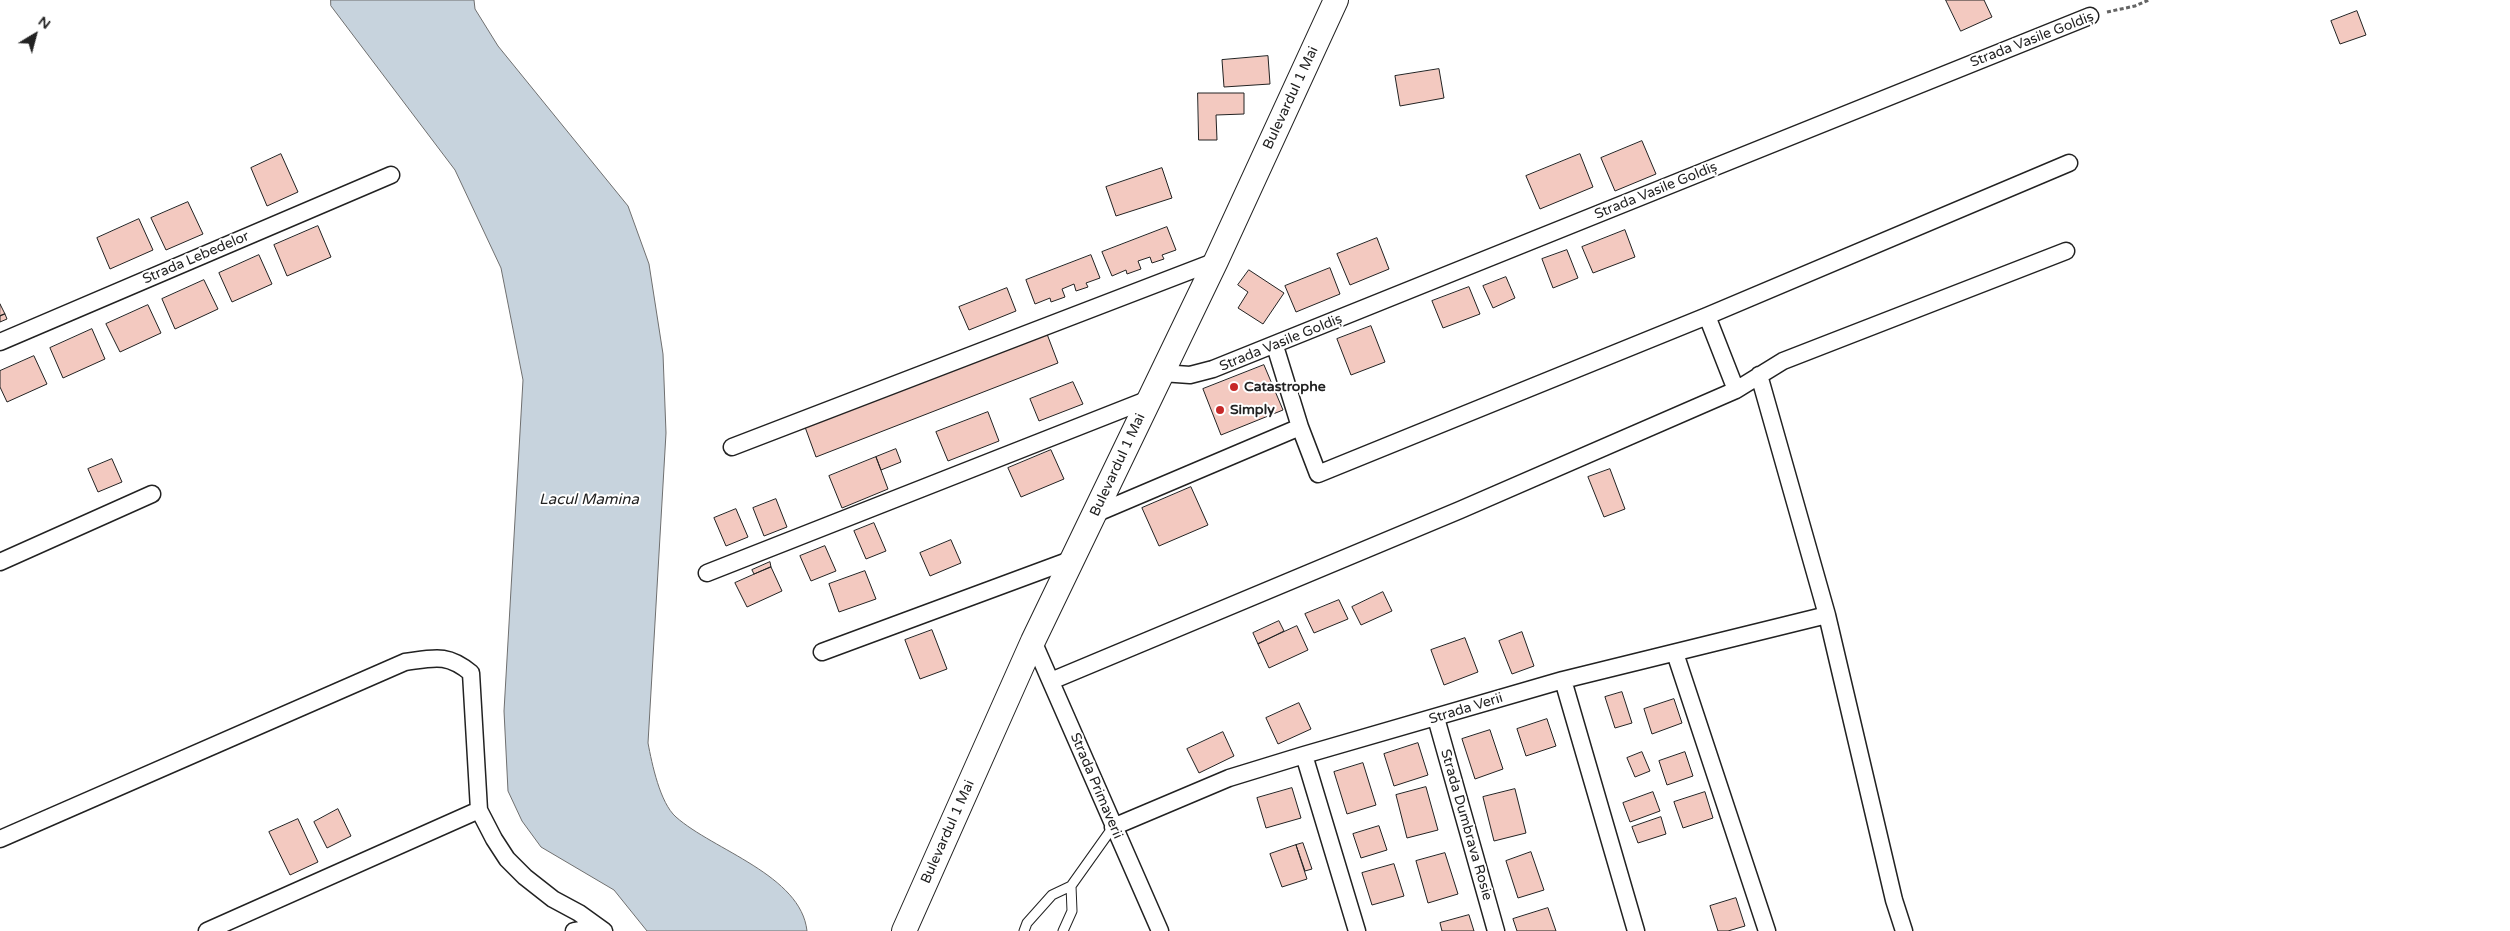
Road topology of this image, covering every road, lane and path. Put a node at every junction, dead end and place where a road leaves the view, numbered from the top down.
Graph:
1 (1336, 0) edge
2 (2149, 0) edge
3 (2090, 16) joint
4 (2069, 164) dead end
5 (391, 175) dead end
6 (2066, 251) dead end
7 (1216, 261) junction
8 (1707, 316) junction
9 (0, 342) edge
10 (1275, 346) junction
11 (1162, 373) junction
12 (1759, 374) junction
13 (1736, 390) junction
14 (1150, 399) junction
15 (1300, 427) junction
16 (732, 448) dead end
17 (152, 494) dead end
18 (1095, 514) junction
19 (1073, 559) junction
20 (0, 562) edge
21 (707, 573) dead end
22 (1827, 615) junction
23 (1033, 641) junction
24 (822, 652) dead end
25 (1675, 653) junction
26 (1563, 680) junction
27 (1051, 681) junction
28 (1436, 718) junction
29 (1304, 755) junction
30 (479, 810) junction
31 (1113, 826) junction
32 (0, 839) edge
33 (1071, 886) junction
34 (600, 929) edge
35 (207, 931) edge
36 (574, 931) edge
37 (904, 931) edge
38 (1024, 931) edge
39 (1063, 931) edge
40 (1160, 931) edge
41 (1357, 931) edge
42 (1496, 931) edge
43 (1636, 931) edge
44 (1767, 931) edge
45 (1904, 931) edge

1 - 7 main road, Bulevardul 1 Mai
2 - 3 path, Strada Vasile Goldiș
3 - 10 street, Strada Vasile Goldiș
4 - 8 street
5 - 9 street, Strada Lebedelor
6 - 12 street
7 - 11 main road, Bulevardul 1 Mai
7 - 16 street
8 - 13 street
8 - 15 street
10 - 11 street, Strada Vasile Goldiș
10 - 15 street
11 - 14 main road, Bulevardul 1 Mai
12 - 13 street
12 - 22 street
13 - 27 street
14 - 18 main road, Bulevardul 1 Mai
14 - 21 street
15 - 18 street
17 - 20 street
18 - 19 main road, Bulevardul 1 Mai
19 - 23 main road, Bulevardul 1 Mai
19 - 24 street
22 - 25 street, Strada Verii
22 - 45 street
23 - 27 street, Strada Primaverii
23 - 37 main road, Bulevardul 1 Mai
25 - 26 street, Strada Verii
25 - 44 street
26 - 28 street, Strada Verii
26 - 43 street
27 - 31 street, Strada Primaverii
28 - 29 street, Strada Verii
28 - 42 street, Strada Dumbrava Rosie
29 - 31 street, Strada Verii
29 - 41 street
30 - 32 street
30 - 34 street
30 - 35 street
31 - 33 lane
31 - 40 street, Strada Primaverii
33 - 38 lane
33 - 39 lane
34 - 36 street

